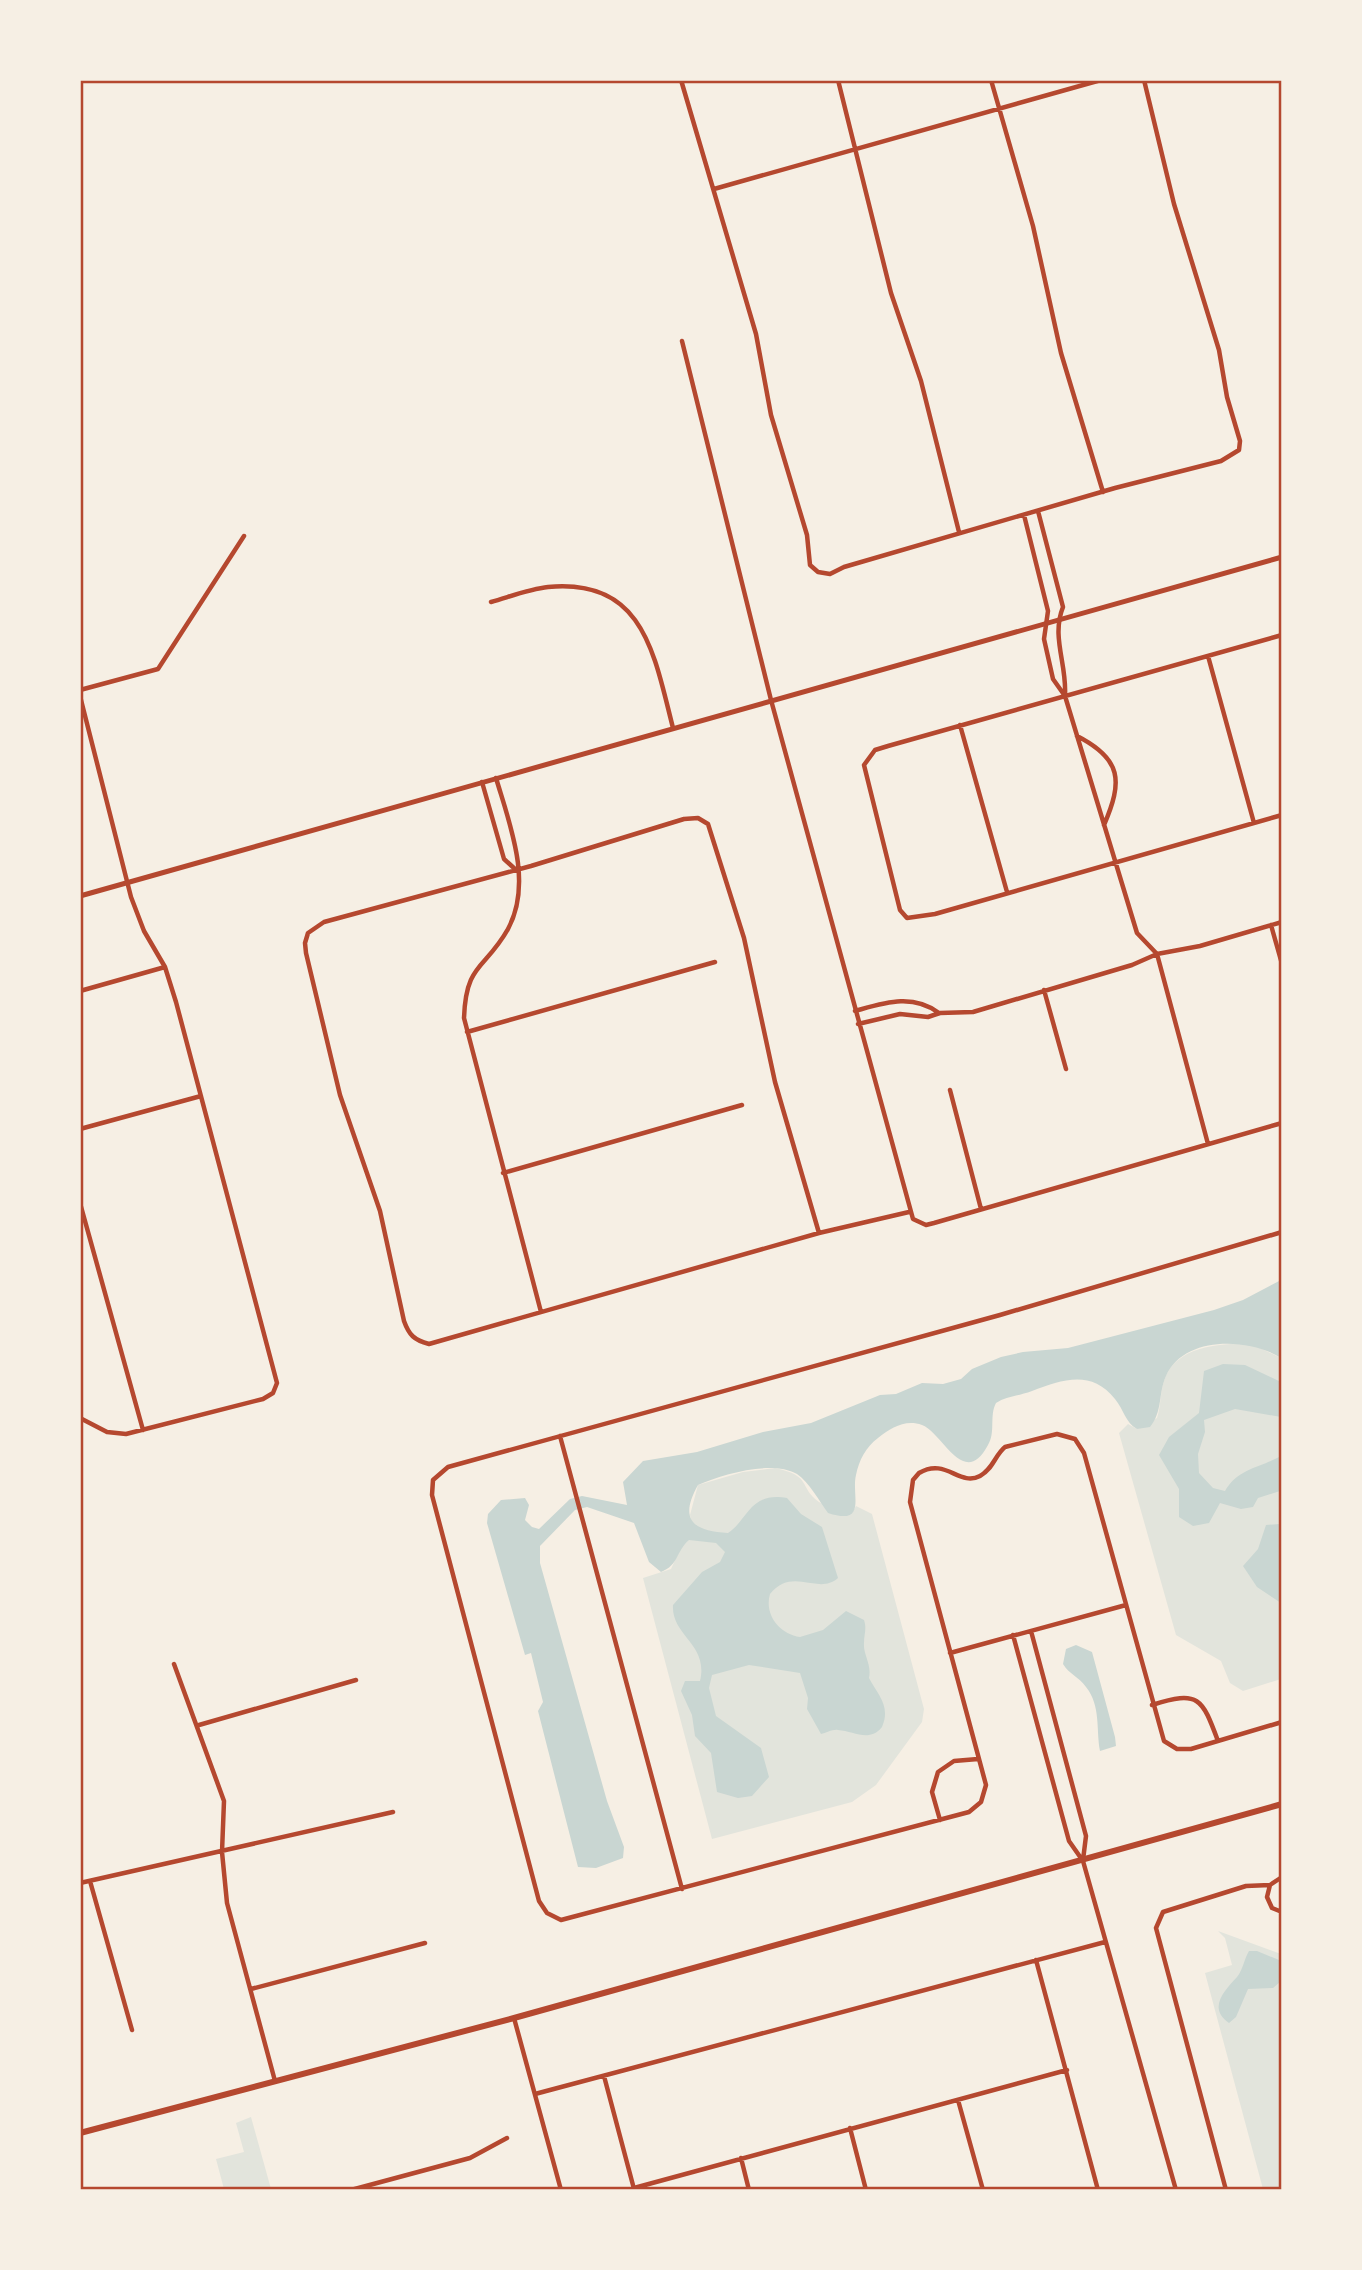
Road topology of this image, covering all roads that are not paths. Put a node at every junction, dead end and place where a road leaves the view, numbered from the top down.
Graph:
1 (681, 80) edge
2 (838, 80) edge
3 (991, 80) edge
4 (1101, 80) edge
5 (1144, 80) edge
6 (999, 109) junction
7 (856, 150) junction
8 (714, 190) junction
9 (682, 341) dead end
10 (1103, 492) junction
11 (1038, 511) junction
12 (1024, 515) junction
13 (959, 532) junction
14 (244, 536) dead end
15 (1282, 557) edge
16 (491, 602) dead end
17 (1058, 620) junction
18 (1045, 624) junction
19 (1282, 635) edge
20 (1208, 656) junction
21 (80, 690) edge
22 (80, 696) edge
23 (1065, 696) junction
24 (771, 700) junction
25 (960, 725) junction
26 (673, 728) junction
27 (1077, 736) junction
28 (496, 778) junction
29 (482, 782) junction
30 (1282, 815) edge
31 (1254, 823) junction
32 (1104, 825) junction
33 (1115, 861) junction
34 (516, 870) junction
35 (127, 883) junction
36 (1007, 892) junction
37 (80, 896) edge
38 (1282, 922) edge
39 (1271, 925) junction
40 (1157, 954) junction
41 (715, 962) dead end
42 (1282, 964) edge
43 (165, 967) junction
44 (1044, 990) junction
45 (80, 991) edge
46 (855, 1011) junction
47 (940, 1013) junction
48 (858, 1024) junction
49 (467, 1032) junction
50 (1066, 1069) dead end
51 (950, 1090) dead end
52 (201, 1096) junction
53 (742, 1105) dead end
54 (1282, 1123) edge
55 (80, 1129) edge
56 (1208, 1144) junction
57 (503, 1173) junction
58 (80, 1203) edge
59 (981, 1209) junction
60 (909, 1212) junction
61 (819, 1233) junction
62 (1282, 1233) edge
63 (541, 1312) junction
64 (80, 1418) edge
65 (143, 1430) junction
66 (560, 1436) junction
67 (1125, 1605) junction
68 (1031, 1631) junction
69 (1013, 1635) junction
70 (950, 1653) junction
71 (174, 1664) dead end
72 (356, 1681) dead end
73 (1152, 1705) junction
74 (1282, 1722) edge
75 (199, 1725) junction
76 (1218, 1741) junction
77 (978, 1759) junction
78 (1282, 1804) edge
79 (393, 1812) dead end
80 (940, 1820) junction
81 (222, 1852) junction
82 (1083, 1861) junction
83 (1282, 1877) edge
84 (90, 1881) junction
85 (80, 1884) edge
86 (1269, 1885) junction
87 (682, 1889) junction
88 (1282, 1912) edge
89 (1105, 1942) junction
90 (425, 1943) dead end
91 (1036, 1960) junction
92 (251, 1989) junction
93 (514, 2018) junction
94 (132, 2029) dead end
95 (1067, 2070) junction
96 (604, 2076) junction
97 (275, 2081) junction
98 (535, 2094) junction
99 (958, 2100) junction
100 (850, 2129) junction
101 (80, 2133) edge
102 (507, 2138) dead end
103 (741, 2158) junction
104 (351, 2189) edge
105 (561, 2189) edge
106 (635, 2189) edge
107 (749, 2189) edge
108 (866, 2189) edge
109 (983, 2189) edge
110 (1098, 2189) edge
111 (1176, 2189) edge
112 (1226, 2189) edge

1 - 8 street
2 - 7 street
3 - 6 street
4 - 6 street
5 - 10 street
6 - 7 street
6 - 10 street
7 - 8 street
7 - 13 street
8 - 13 street
9 - 24 street
10 - 11 street
11 - 12 street
11 - 17 street
12 - 13 street
12 - 18 street
14 - 21 street
15 - 17 street
16 - 26 street
17 - 18 street
17 - 23 street
18 - 23 street
18 - 24 street
19 - 20 street
20 - 23 street
20 - 31 street
22 - 35 street
23 - 25 street
23 - 27 street
24 - 26 street
24 - 46 street
25 - 36 street
25 - 36 street
26 - 28 street
27 - 32 street
27 - 32 street
28 - 29 street
28 - 34 street
29 - 34 street
29 - 35 street
30 - 31 street
31 - 33 street
32 - 33 street
33 - 36 street
33 - 40 street
34 - 49 street
34 - 61 street
34 - 63 street
35 - 37 street
35 - 43 street
38 - 39 street
39 - 40 street
39 - 42 street
40 - 44 street
40 - 56 street
41 - 49 street
43 - 45 street
43 - 52 street
44 - 47 street
44 - 50 street
46 - 47 street
46 - 48 street
47 - 48 street
48 - 60 street
49 - 57 street
51 - 59 street
52 - 55 street
52 - 65 street
53 - 57 street
54 - 56 street
56 - 59 street
57 - 63 street
58 - 65 street
59 - 60 street
60 - 61 street
61 - 63 street
62 - 66 street
64 - 65 street
66 - 87 street
66 - 87 street
67 - 68 street
67 - 70 street
67 - 73 street
68 - 69 street
68 - 82 street
69 - 70 street
69 - 82 street
70 - 77 street
71 - 75 street
72 - 75 street
73 - 76 street
73 - 76 street
74 - 76 street
75 - 81 street
77 - 80 street
77 - 80 street
78 - 82 main road
79 - 81 street
80 - 87 street
81 - 84 street
81 - 92 street
82 - 89 street
82 - 93 main road
83 - 86 street
84 - 85 street
84 - 94 street
86 - 88 street
86 - 112 street
89 - 91 street
89 - 111 street
90 - 92 street
91 - 95 street
91 - 96 street
92 - 97 street
93 - 97 main road
93 - 98 street
95 - 99 street
95 - 110 street
96 - 98 street
96 - 106 street
97 - 101 main road
98 - 105 street
99 - 100 street
99 - 109 street
100 - 103 street
100 - 108 street
102 - 104 street
103 - 106 street
103 - 107 street

